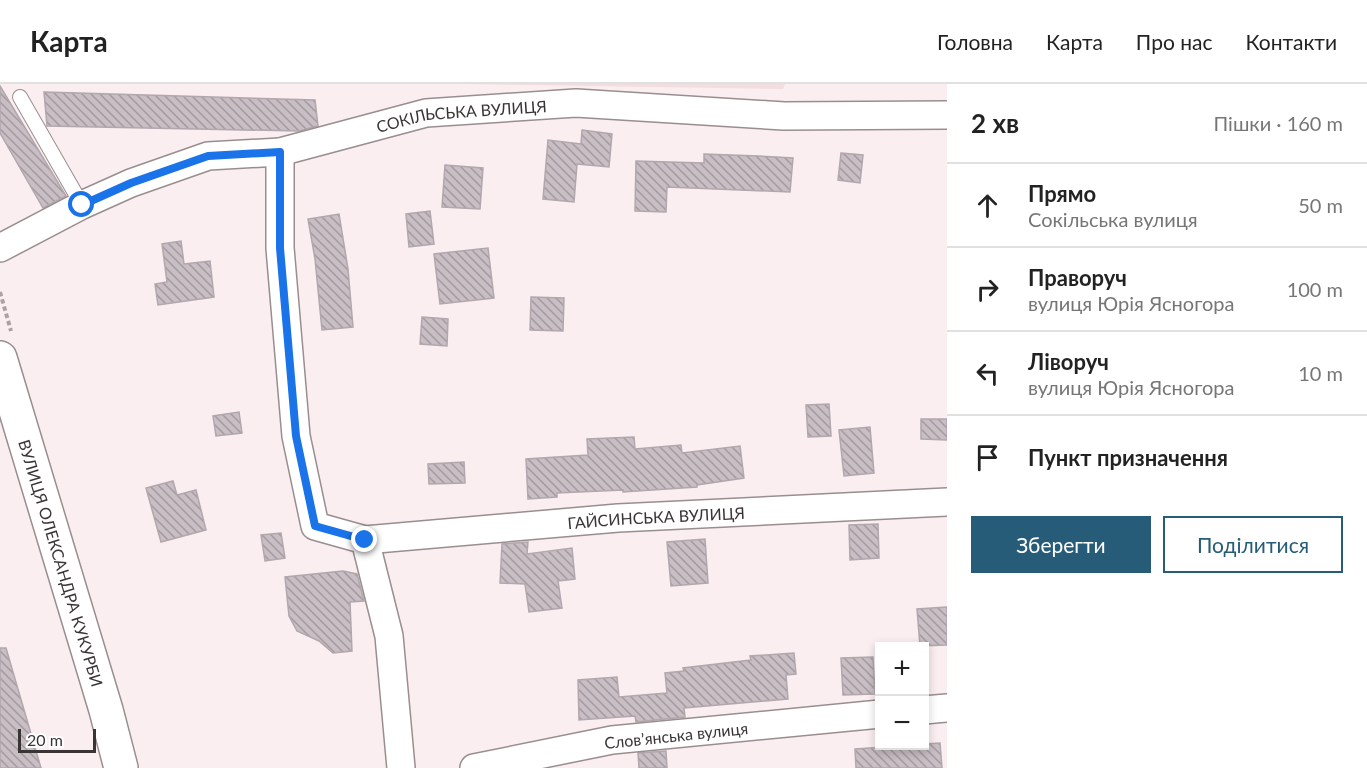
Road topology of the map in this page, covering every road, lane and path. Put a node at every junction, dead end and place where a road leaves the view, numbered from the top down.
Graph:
1 (20, 97) dead end
2 (947, 115) edge
3 (280, 152) junction
4 (82, 205) junction
5 (0, 248) edge
6 (0, 358) edge
7 (947, 502) edge
8 (365, 540) junction
9 (947, 708) edge
10 (929, 710) edge
11 (875, 714) edge
12 (121, 768) edge
13 (401, 768) edge
14 (474, 768) edge

1 - 4 lane
2 - 3 street, СОКІЛЬСЬКА ВУЛИЦЯ
3 - 4 street, СОКІЛЬСЬКА ВУЛИЦЯ
3 - 8 street
4 - 5 street, СОКІЛЬСЬКА ВУЛИЦЯ
6 - 12 street, ВУЛИЦЯ ОЛЕКСАНДРА КУКУРБИ
7 - 8 street, ГАЙСИНСЬКА ВУЛИЦЯ
8 - 13 street
9 - 10 street
11 - 14 street, Словʼянська вулиця

